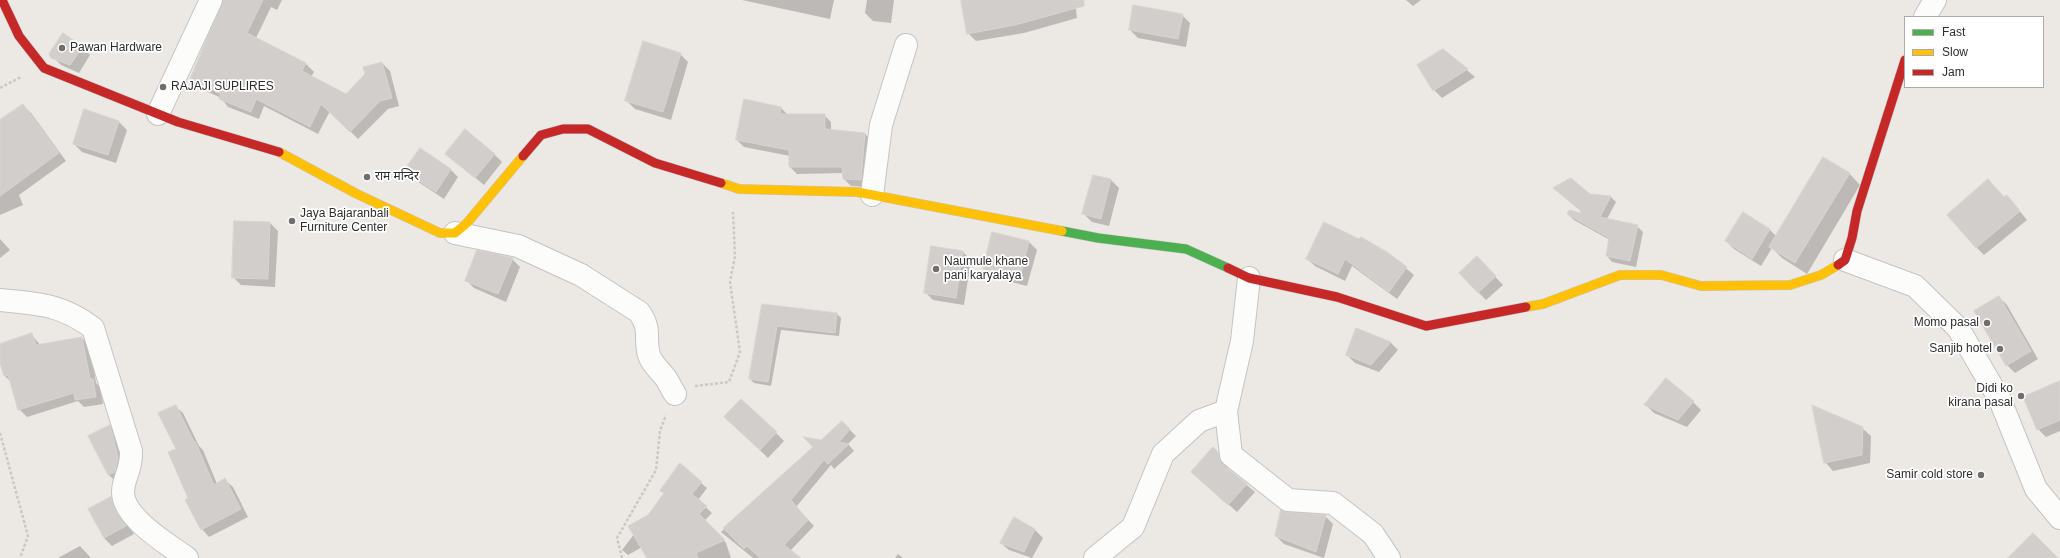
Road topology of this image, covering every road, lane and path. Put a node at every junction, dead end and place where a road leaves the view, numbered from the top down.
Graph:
1 (2, 0) edge
2 (210, 0) edge
3 (1935, 0) edge
4 (1926, 16) edge
5 (906, 45) dead end
6 (1904, 63) edge
7 (158, 114) junction
8 (872, 195) junction
9 (455, 232) junction
10 (1845, 260) junction
11 (1249, 278) junction
12 (0, 300) edge
13 (674, 394) dead end
14 (1226, 411) junction
15 (0, 433) edge
16 (2060, 518) edge
17 (20, 558) edge
18 (187, 558) edge
19 (1095, 558) edge
20 (1389, 558) edge

1 - 7 street
2 - 7 street
3 - 4 street
5 - 8 street
6 - 10 street
7 - 9 street
8 - 9 street
8 - 11 street
9 - 13 street
10 - 11 street
10 - 16 street
11 - 14 street
12 - 18 street
14 - 19 street
14 - 20 street
15 - 17 path

